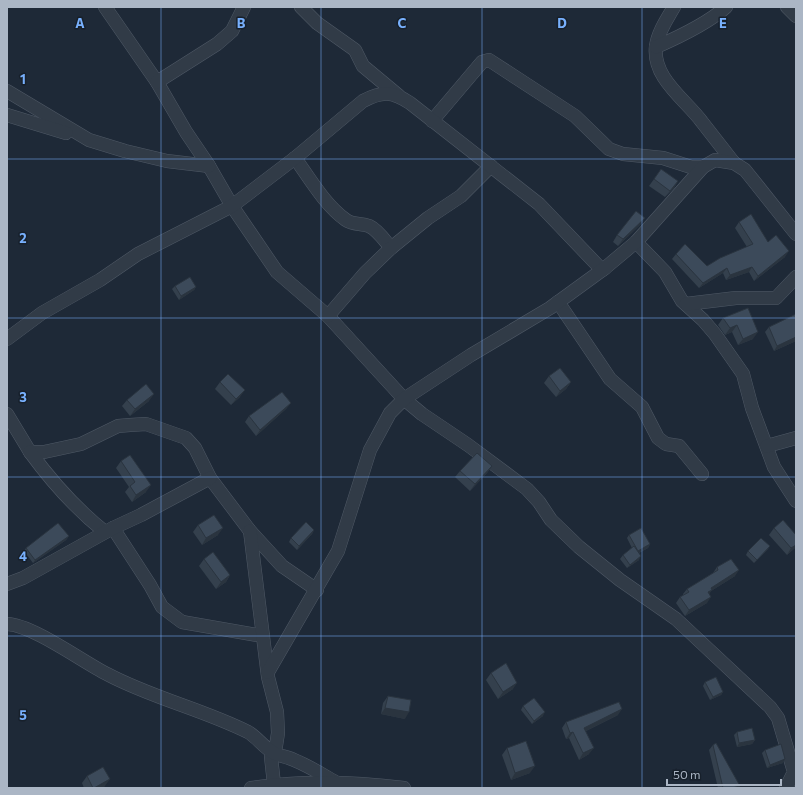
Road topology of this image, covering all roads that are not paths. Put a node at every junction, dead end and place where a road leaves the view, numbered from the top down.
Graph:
1 (105, 7) edge
2 (244, 7) edge
3 (301, 7) edge
4 (674, 7) edge
5 (726, 7) edge
6 (787, 7) edge
7 (796, 16) edge
8 (656, 47) junction
9 (157, 82) junction
10 (7, 91) edge
11 (399, 96) junction
12 (7, 115) edge
13 (432, 122) junction
14 (89, 140) junction
15 (295, 158) junction
16 (734, 163) junction
17 (209, 166) junction
18 (491, 166) junction
19 (703, 167) junction
20 (232, 206) junction
21 (796, 234) edge
22 (636, 242) junction
23 (391, 248) junction
24 (605, 268) junction
25 (796, 277) edge
26 (558, 302) junction
27 (686, 304) junction
28 (328, 316) junction
29 (7, 340) edge
30 (404, 399) junction
31 (7, 414) edge
32 (796, 438) edge
33 (767, 446) junction
34 (30, 452) junction
35 (702, 474) dead end
36 (210, 478) junction
37 (796, 501) edge
38 (109, 530) junction
39 (250, 532) junction
40 (7, 584) edge
41 (317, 590) junction
42 (7, 624) edge
43 (263, 636) junction
44 (268, 672) junction
45 (273, 752) junction
46 (337, 783) junction
47 (274, 784) junction
48 (251, 788) edge
49 (404, 788) edge
50 (786, 788) edge

1 - 9 street
2 - 9 street
3 - 11 street
4 - 8 street
5 - 8 street
6 - 7 street
8 - 16 street
9 - 17 street
10 - 14 street
11 - 13 street
11 - 15 street
12 - 14 street
13 - 18 street
13 - 19 street
14 - 17 street
15 - 20 street
15 - 23 street
16 - 19 street
16 - 21 street
17 - 20 street
18 - 23 street
18 - 24 street
19 - 22 street
20 - 28 street
20 - 29 street
22 - 24 street
22 - 27 street
23 - 28 street
24 - 26 street
25 - 27 street
26 - 30 street
26 - 35 street
27 - 33 street
28 - 30 street
30 - 41 street
30 - 50 street
31 - 34 street
32 - 33 street
33 - 37 street
34 - 36 street
34 - 38 street
36 - 38 street
36 - 39 street
38 - 40 street
38 - 43 street
39 - 41 street
39 - 43 street
41 - 44 street
42 - 45 street
43 - 44 street
44 - 45 street
45 - 46 street
45 - 47 street
46 - 47 street
46 - 49 street
47 - 48 street

